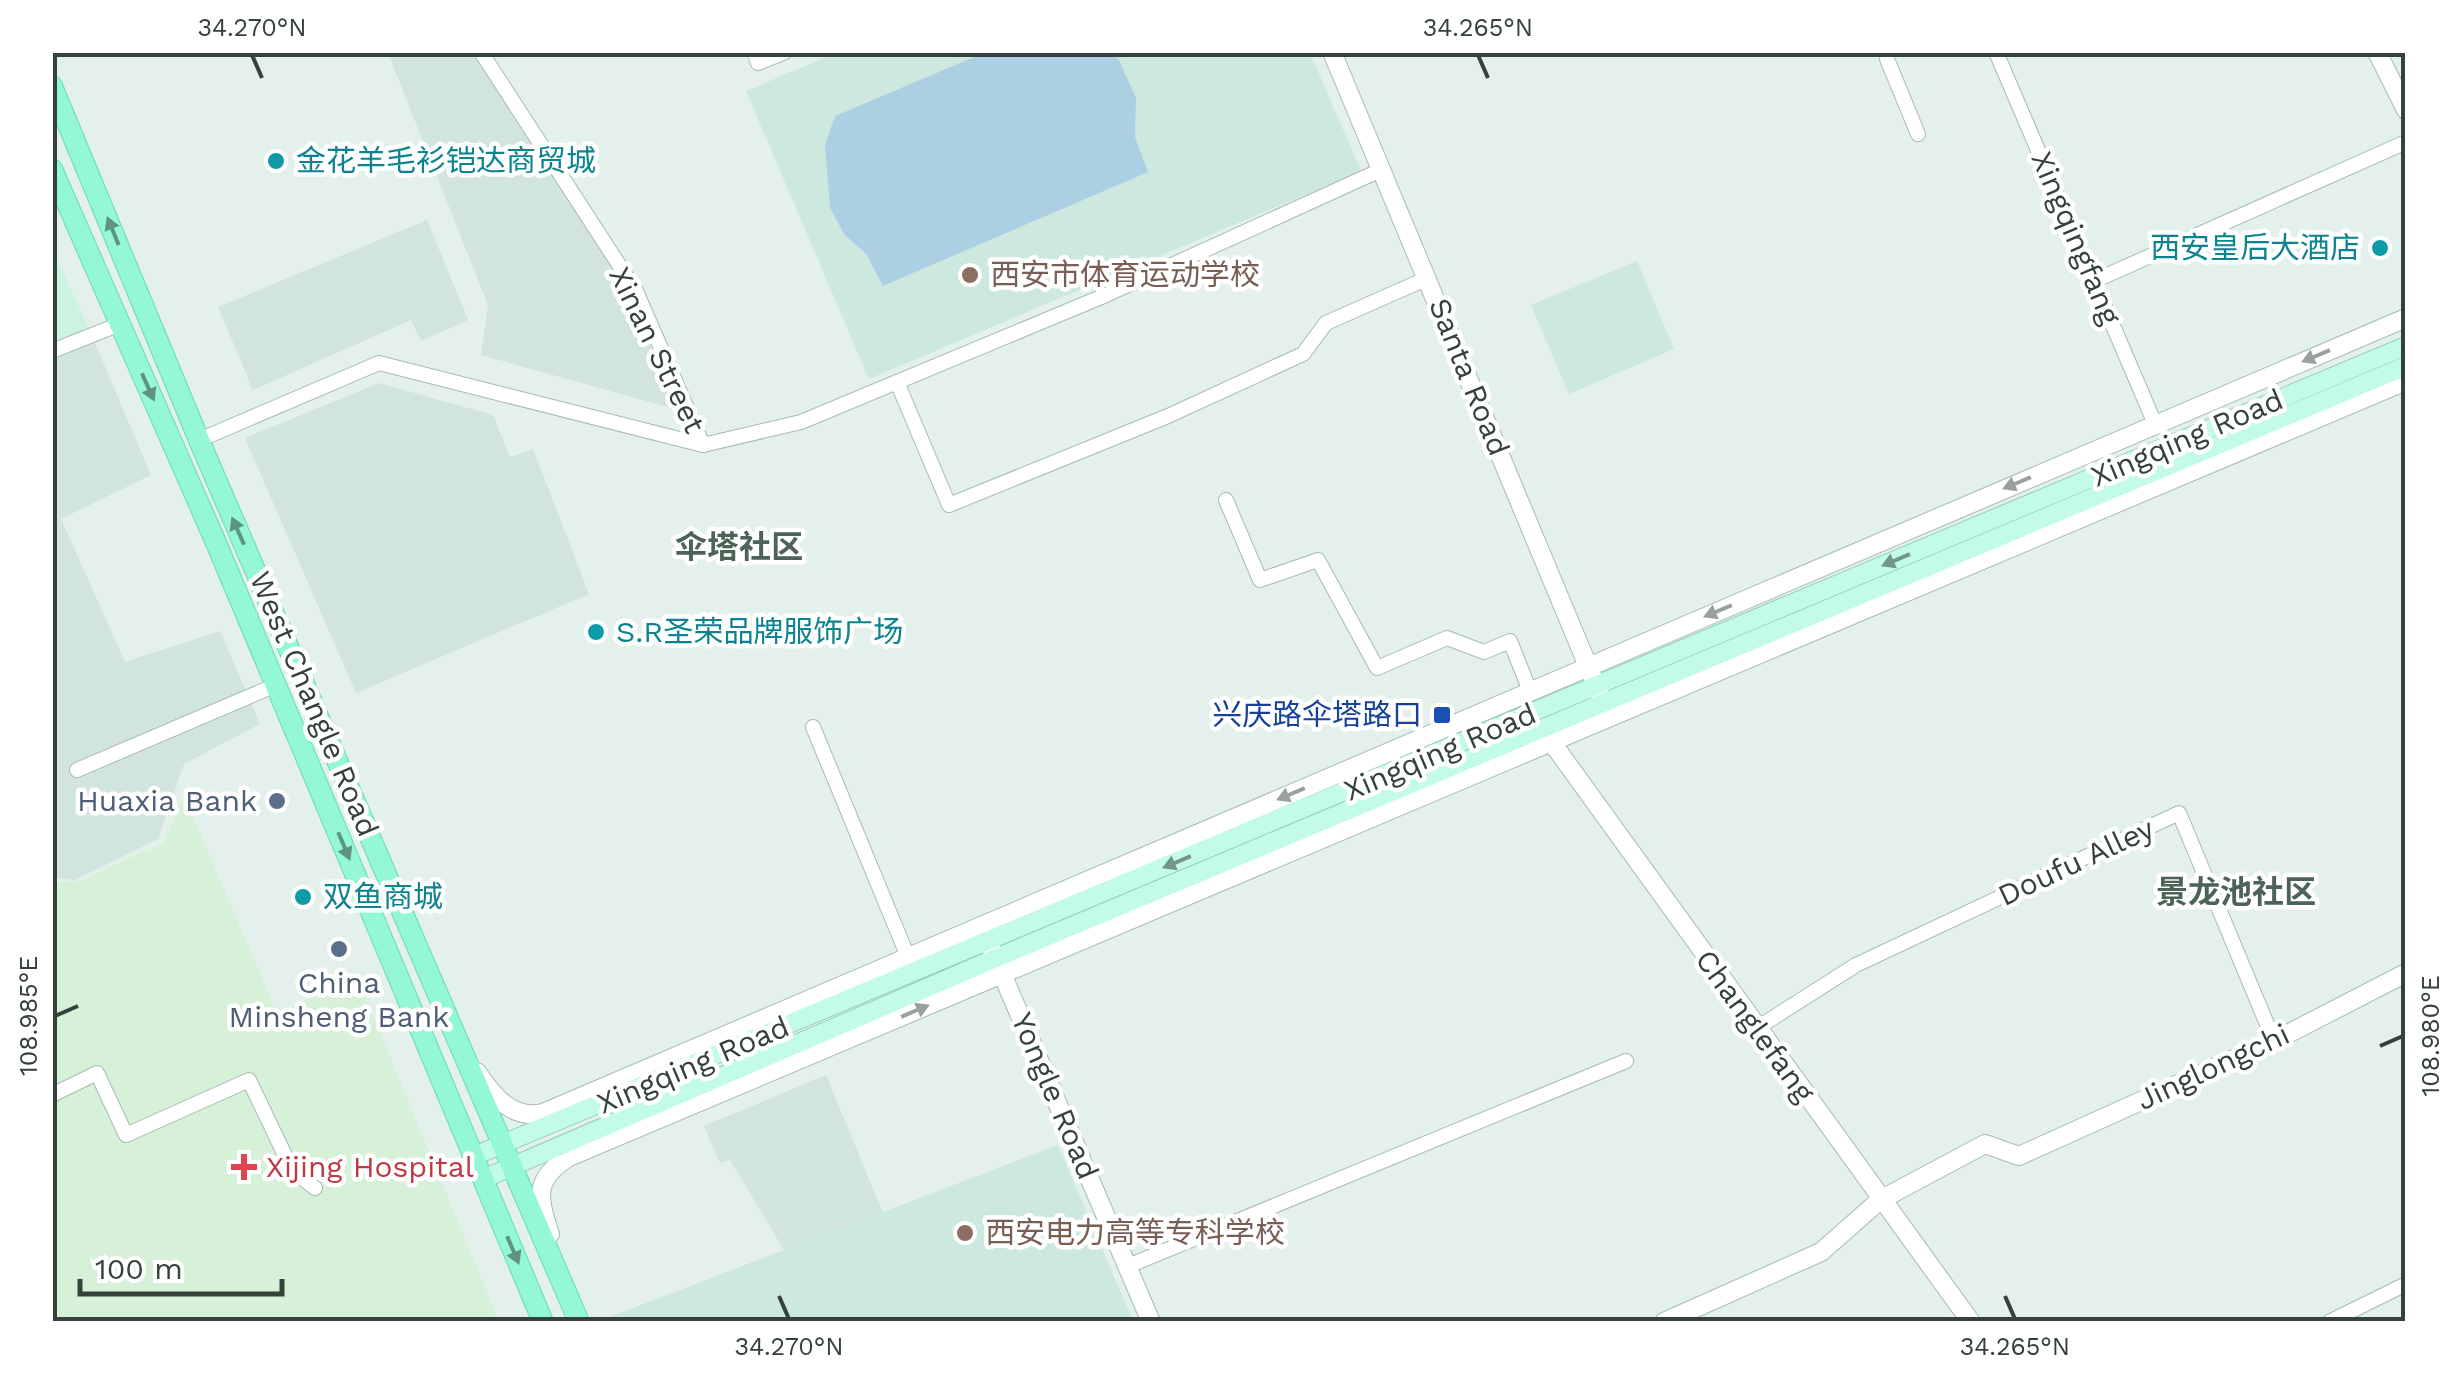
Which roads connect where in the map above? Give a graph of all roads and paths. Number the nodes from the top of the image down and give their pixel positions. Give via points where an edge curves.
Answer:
1 (481, 52) edge
2 (754, 52) edge
3 (785, 52) edge
4 (1332, 52) edge
5 (1996, 52) edge
6 (2377, 52) edge
7 (1891, 55) edge
8 (52, 86) edge
9 (2406, 110) edge
10 (1918, 134) dead end
11 (2406, 142) edge
12 (1382, 168) junction
13 (52, 169) edge
14 (1428, 278) junction
15 (2094, 281) junction
16 (2406, 318) edge
17 (120, 324) junction
18 (2406, 346) edge
19 (52, 351) edge
20 (2406, 366) edge
21 (2406, 380) edge
22 (897, 382) junction
23 (2156, 424) junction
24 (199, 440) junction
25 (703, 445) junction
26 (1226, 500) dead end
27 (1588, 667) junction
28 (276, 685) junction
29 (1530, 692) junction
30 (1600, 694) junction
31 (813, 727) dead end
32 (1547, 735) junction
33 (77, 770) dead end
34 (993, 950) junction
35 (908, 957) junction
36 (2406, 973) edge
37 (1756, 1028) junction
38 (2274, 1041) junction
39 (465, 1053) junction
40 (1626, 1062) dead end
41 (52, 1094) edge
42 (621, 1135) junction
43 (584, 1136) junction
44 (504, 1144) junction
45 (474, 1156) junction
46 (513, 1166) junction
47 (483, 1179) junction
48 (316, 1188) dead end
49 (1880, 1200) junction
50 (1128, 1266) junction
51 (563, 1283) junction
52 (2406, 1284) edge
53 (543, 1322) edge
54 (579, 1322) edge
55 (1151, 1322) edge
56 (1664, 1322) edge
57 (1971, 1322) edge
58 (2329, 1322) edge

1 - 25 street, Xinan Street via 636,291
2 - 3 street via 758,64
4 - 12 street, Santa Road
5 - 15 street, Xingqingfang
6 - 9 street
7 - 10 street
24 -> 8 main road, West Changle Road
11 - 15 street
12 - 14 street, Santa Road
12 - 22 street
13 - 17 main road, West Changle Road
14 - 22 street via 1326,323 1303,354 949,505
14 - 27 street, Santa Road
15 - 23 street, Xingqingfang
16 -> 23 street
17 - 19 street
17 -> 28 main road, West Changle Road
18 -> 30 main road, Xingqing Road
20 - 30 main road, Xingqing Road
21 - 32 street
22 - 25 street via 801,422
23 -> 27 street
24 - 25 street via 379,363
39 -> 24 main road, West Changle Road
26 - 29 street via 1260,580 1318,560 1377,668 1447,638 1484,652 1510,642
27 - 29 street
27 - 30 street, Santa Road
28 - 33 street
28 -> 45 main road, West Changle Road
29 -> 34 street
30 - 32 main road, Xingqing Road
30 -> 34 main road, Xingqing Road
31 - 35 street
32 - 34 main road, Xingqing Road
32 - 37 street, Changlefang
34 - 35 street
42 -> 34 street
34 - 43 main road, Xingqing Road
34 - 44 main road, Xingqing Road
34 - 50 street, Yongle Road
35 - 39 street via 542,1114 510,1109
36 - 38 street, Jinglongchi
37 - 38 street, Doufu Alley via 1856,964 2179,813
37 - 49 street, Changlefang
38 - 49 street, Jinglongchi via 2019,1156 1985,1144
39 - 44 main road, West Changle Road
40 - 50 street
41 - 48 street via 97,1073 126,1135 250,1080 292,1170
42 - 43 main road
42 - 51 street via 554,1166 544,1178 542,1208
43 - 46 main road, Xingqing Road
44 - 45 main road, Xingqing Road
44 - 46 main road, West Changle Road
45 - 47 main road, West Changle Road
46 - 47 main road, Xingqing Road
46 - 51 main road, West Changle Road
47 -> 53 main road, West Changle Road
49 - 56 street via 1821,1252
49 - 57 street, Changlefang
50 - 55 street, Yongle Road
51 - 54 main road, West Changle Road
52 - 58 street

